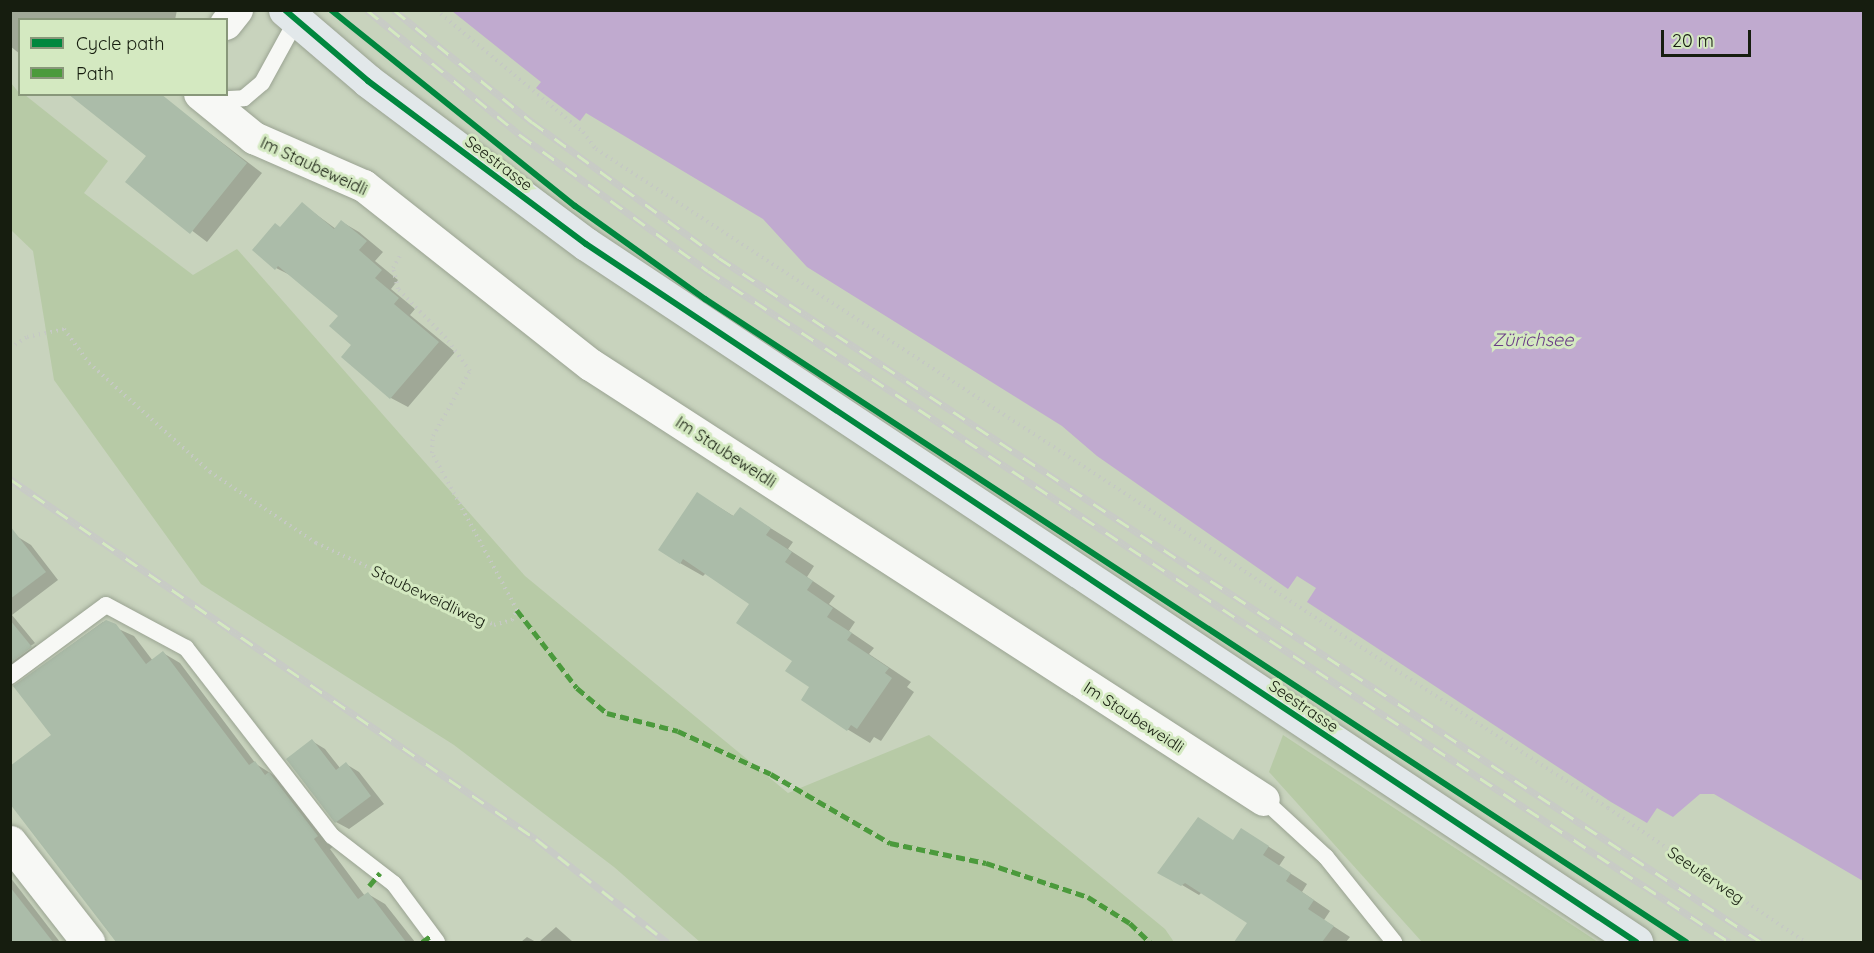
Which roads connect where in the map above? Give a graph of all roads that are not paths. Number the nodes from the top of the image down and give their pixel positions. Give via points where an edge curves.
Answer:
1 (290, 16) edge
2 (202, 97) edge
3 (10, 676) edge
4 (1264, 800) joint
5 (10, 842) edge
6 (88, 942) edge
7 (437, 942) edge
8 (1394, 942) edge
9 (1636, 942) edge

1 - 2 lane via 262,83 244,98
1 - 9 main road, Seestrasse via 368,81 586,244
2 - 4 street, Im Staubeweidli via 254,138 364,186 591,365
3 - 7 lane via 106,605 186,648 332,836 394,885
4 - 8 lane via 1326,857
5 - 6 main road

